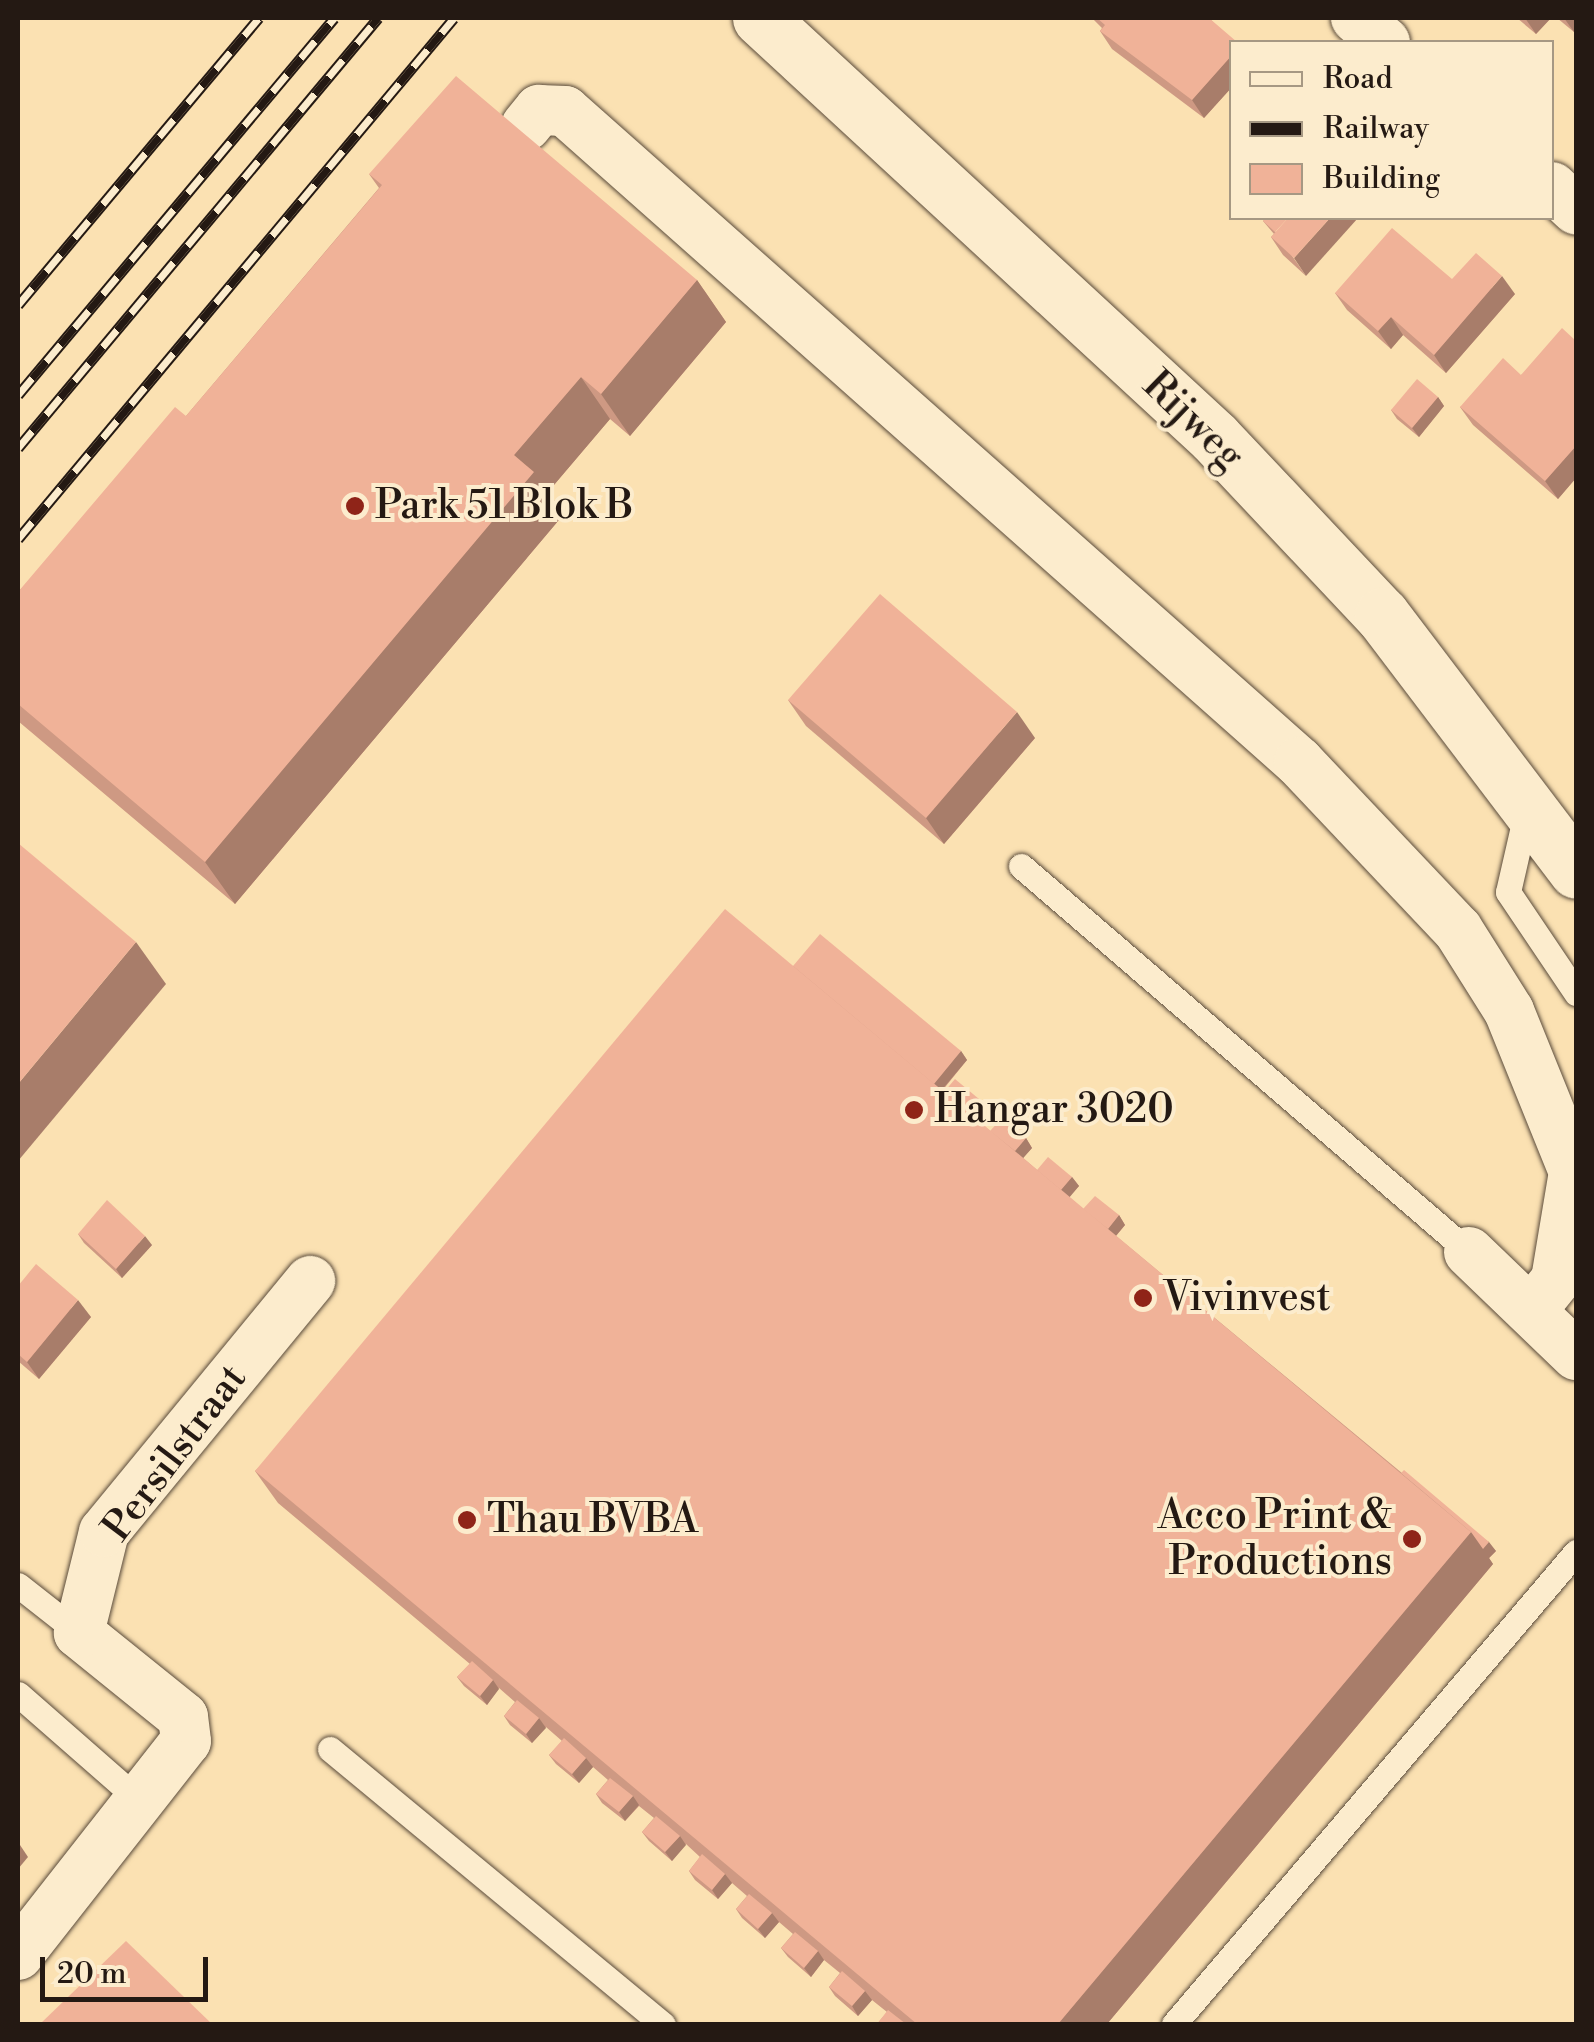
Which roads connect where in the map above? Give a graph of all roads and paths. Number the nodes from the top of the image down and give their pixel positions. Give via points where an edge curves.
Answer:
1 (760, 18) edge
2 (1356, 18) edge
3 (1383, 40) edge
4 (526, 126) dead end
5 (1554, 189) edge
6 (1576, 209) edge
7 (1528, 804) junction
8 (1021, 866) dead end
9 (1576, 870) edge
10 (1576, 993) edge
11 (1469, 1252) joint
12 (310, 1282) dead end
13 (1534, 1308) junction
14 (1576, 1354) edge
15 (1576, 1552) edge
16 (18, 1585) edge
17 (78, 1633) junction
18 (18, 1694) edge
19 (330, 1749) dead end
20 (139, 1800) junction
21 (18, 1955) edge
22 (663, 2024) edge
23 (1174, 2024) edge

1 - 7 street, Rijweg via 1214,438 1382,615
2 - 3 street
4 - 13 street via 540,110 565,111 1298,762 1458,930 1509,1011 1574,1172 1556,1280
5 - 6 street
7 - 9 street, Rijweg
7 - 10 lane via 1508,892
8 - 11 lane
11 - 13 street
12 - 17 street, Persilstraat via 104,1532
13 - 14 street
15 - 23 lane
16 - 17 lane
17 - 20 street via 183,1717 186,1741
18 - 20 lane
19 - 22 lane
20 - 21 street

